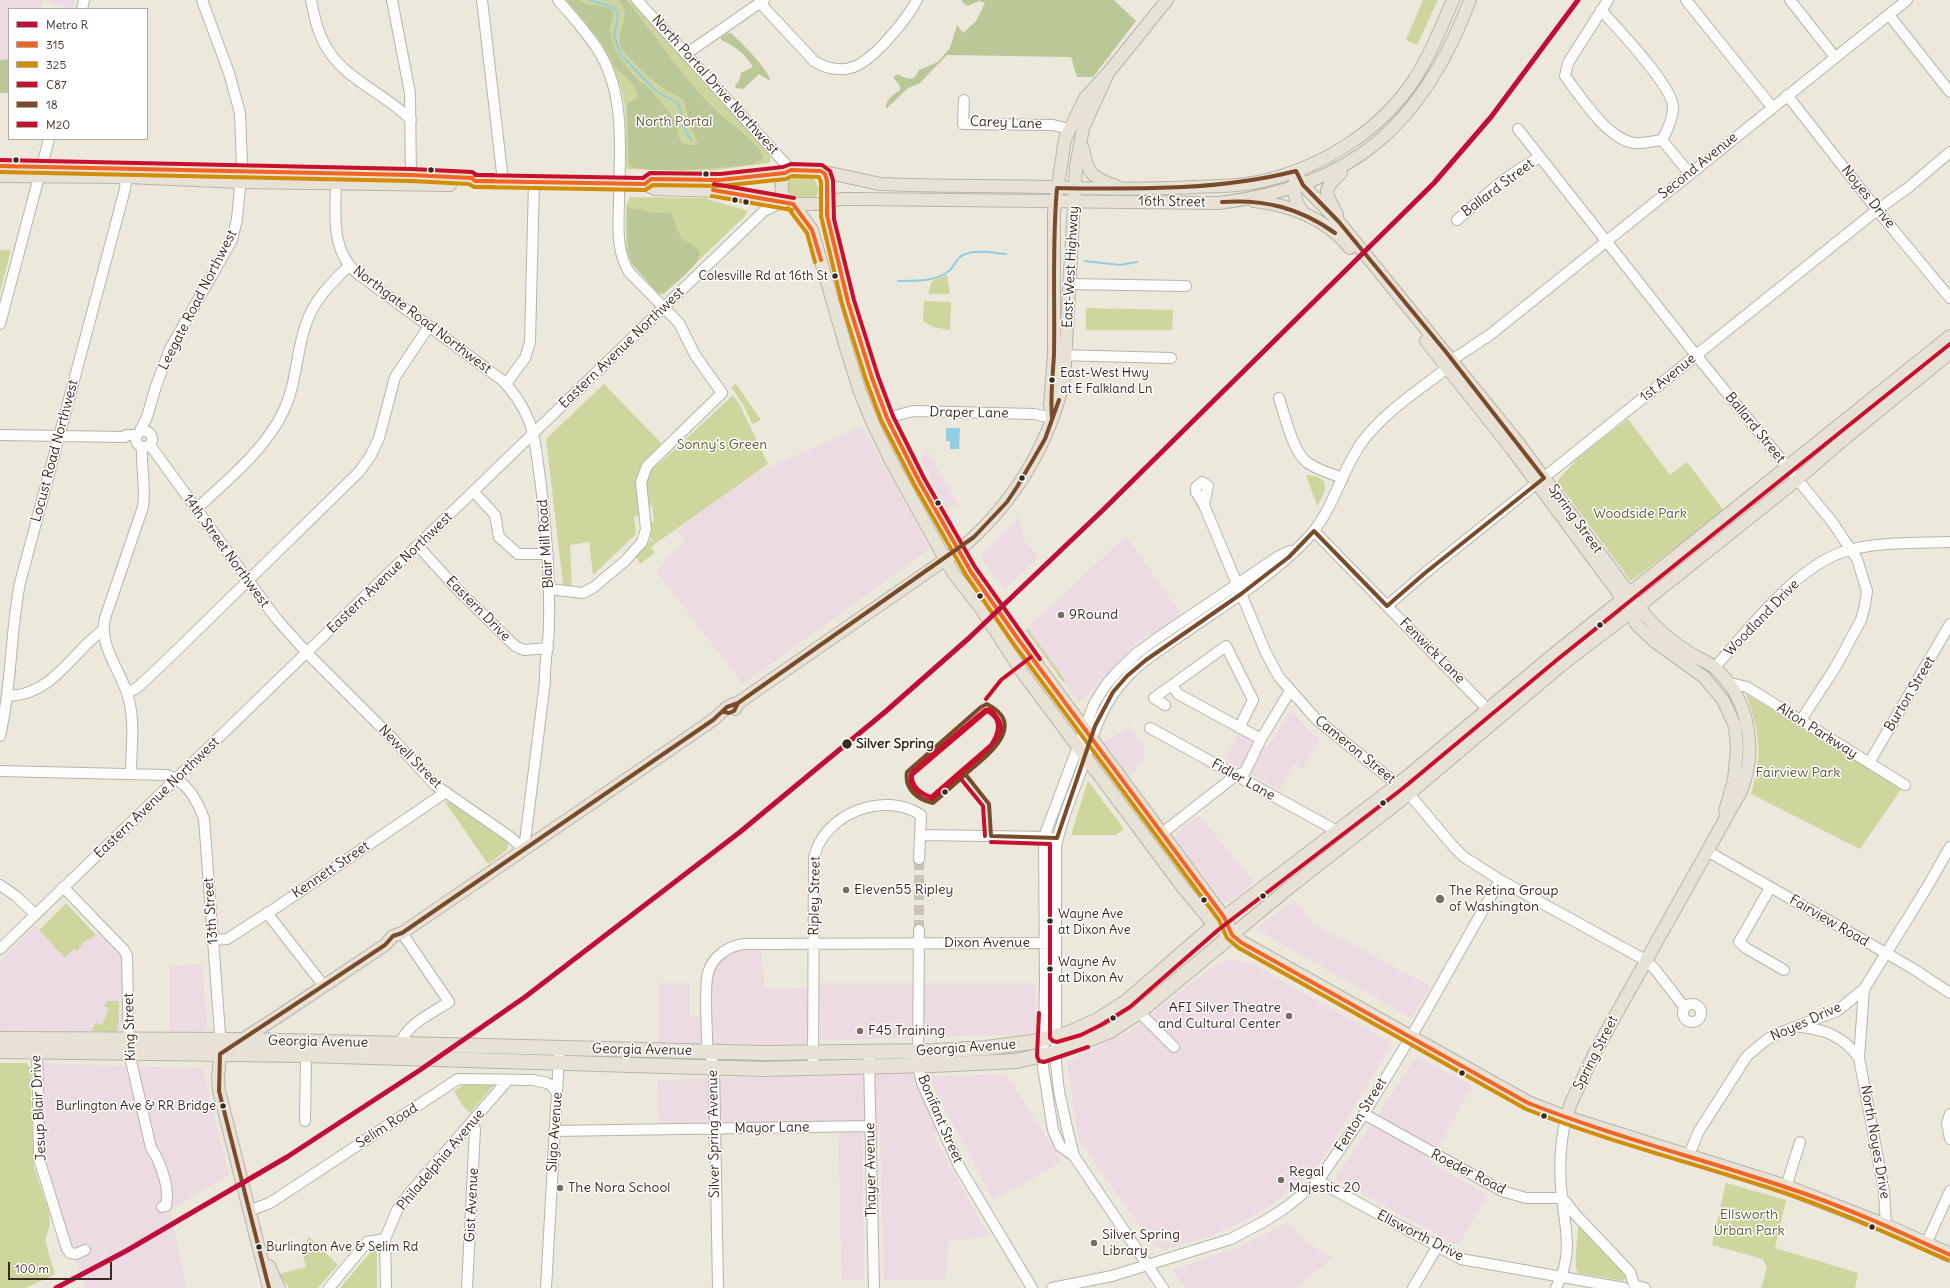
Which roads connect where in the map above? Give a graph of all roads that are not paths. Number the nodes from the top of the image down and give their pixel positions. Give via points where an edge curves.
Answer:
1 (202, 0) edge
2 (310, 0) edge
3 (392, 0) edge
4 (482, 0) edge
5 (558, 0) edge
6 (637, 0) edge
7 (917, 0) edge
8 (1167, 0) edge
9 (1453, 0) edge
10 (1470, 0) edge
11 (1608, 0) edge
12 (1686, 0) edge
13 (1790, 0) edge
14 (1907, 0) edge
15 (762, 1) edge
16 (1601, 10) junction
17 (1889, 15) junction
18 (686, 54) junction
19 (1428, 56) junction
20 (1835, 57) junction
21 (1108, 73) junction
22 (1950, 92) edge
23 (1787, 95) junction
24 (964, 100) dead end
25 (1772, 107) junction
26 (411, 120) junction
27 (1083, 128) junction
28 (1518, 128) dead end
29 (1069, 129) junction
30 (49, 140) edge
31 (1662, 140) junction
32 (1364, 152) junction
33 (1950, 152) edge
34 (1540, 156) junction
35 (0, 166) edge
36 (821, 171) junction
37 (1296, 171) junction
38 (40, 172) junction
39 (788, 172) junction
40 (127, 173) junction
41 (1689, 173) junction
42 (0, 176) edge
43 (241, 177) junction
44 (336, 178) junction
45 (411, 179) junction
46 (503, 181) junction
47 (534, 182) junction
48 (620, 183) junction
49 (645, 184) junction
50 (1298, 187) junction
51 (1057, 188) junction
52 (1074, 188) junction
53 (1125, 189) junction
54 (1243, 200) junction
55 (1056, 201) junction
56 (788, 202) junction
57 (828, 202) junction
58 (1074, 202) junction
59 (1877, 210) junction
60 (1304, 213) junction
61 (1457, 220) dead end
62 (1346, 237) junction
63 (1606, 241) junction
64 (349, 266) junction
65 (1068, 284) junction
66 (1186, 286) dead end
67 (1950, 298) edge
68 (664, 308) junction
69 (0, 324) edge
70 (429, 326) junction
71 (1950, 336) edge
72 (1950, 353) edge
73 (1054, 355) junction
74 (1696, 355) junction
75 (1066, 356) junction
76 (1171, 358) dead end
77 (1451, 364) junction
78 (506, 384) junction
79 (1279, 398) dead end
80 (888, 418) junction
81 (1052, 418) junction
82 (533, 434) junction
83 (0, 435) edge
84 (59, 436) junction
85 (142, 439) junction
86 (1788, 468) junction
87 (1343, 478) junction
88 (1798, 479) junction
89 (1541, 481) junction
90 (474, 492) junction
91 (1204, 505) dead end
92 (196, 509) junction
93 (1314, 531) junction
94 (1950, 542) edge
95 (418, 546) junction
96 (1852, 549) junction
97 (959, 550) junction
98 (548, 554) junction
99 (945, 559) junction
100 (248, 580) junction
101 (549, 589) junction
102 (1239, 589) junction
103 (1626, 597) junction
104 (1387, 606) junction
105 (1635, 609) junction
106 (1950, 624) edge
107 (1182, 629) junction
108 (103, 630) junction
109 (548, 651) junction
110 (307, 653) junction
111 (1714, 668) junction
112 (1726, 682) junction
113 (1172, 685) junction
114 (1290, 691) junction
115 (127, 693) junction
116 (8, 696) junction
117 (1165, 705) dead end
118 (1488, 709) junction
119 (1498, 720) junction
120 (1801, 720) junction
121 (1084, 728) junction
122 (1150, 728) dead end
123 (1238, 728) junction
124 (0, 736) edge
125 (1091, 738) junction
126 (1261, 739) junction
127 (1078, 746) junction
128 (1086, 756) junction
129 (1869, 763) junction
130 (0, 771) edge
131 (131, 774) junction
132 (1235, 776) junction
133 (177, 778) junction
134 (1398, 784) junction
135 (1906, 785) dead end
136 (446, 792) junction
137 (1409, 794) junction
138 (1360, 814) junction
139 (1337, 831) junction
140 (1161, 834) junction
141 (920, 835) junction
142 (1044, 837) junction
143 (1057, 838) junction
144 (1950, 846) edge
145 (524, 849) junction
146 (1707, 851) junction
147 (1326, 858) junction
148 (919, 860) tunnel mouth
149 (1500, 880) junction
150 (0, 885) edge
151 (63, 887) junction
152 (1770, 888) junction
153 (267, 913) junction
154 (35, 914) junction
155 (1219, 921) junction
156 (919, 930) tunnel mouth
157 (401, 933) junction
158 (1232, 935) junction
159 (213, 940) junction
160 (919, 943) junction
161 (1044, 943) junction
162 (814, 944) junction
163 (1056, 944) junction
164 (0, 949) edge
165 (1885, 954) junction
166 (1645, 960) junction
167 (1784, 970) dead end
168 (322, 984) junction
169 (1864, 989) junction
170 (1950, 993) edge
171 (1685, 1008) dead end
172 (1139, 1012) junction
173 (279, 1016) junction
174 (1798, 1026) junction
175 (1410, 1037) junction
176 (1050, 1038) junction
177 (0, 1039) edge
178 (243, 1040) junction
179 (281, 1041) junction
180 (400, 1044) junction
181 (37, 1045) junction
182 (128, 1046) junction
183 (221, 1047) junction
184 (1174, 1047) dead end
185 (560, 1049) junction
186 (624, 1050) junction
187 (0, 1051) edge
188 (919, 1051) junction
189 (708, 1052) junction
190 (869, 1052) junction
191 (813, 1053) junction
192 (1050, 1054) junction
193 (306, 1055) junction
194 (1860, 1058) junction
195 (623, 1064) junction
196 (714, 1066) junction
197 (869, 1066) junction
198 (918, 1066) junction
199 (813, 1068) junction
200 (558, 1070) junction
201 (508, 1080) junction
202 (533, 1080) junction
203 (557, 1093) junction
204 (1364, 1114) junction
205 (1950, 1114) edge
206 (1566, 1118) junction
207 (305, 1121) dead end
208 (472, 1123) junction
209 (870, 1126) junction
210 (714, 1129) junction
211 (554, 1131) junction
212 (1950, 1139) edge
213 (1800, 1142) dead end
214 (1074, 1156) junction
215 (1688, 1157) junction
216 (1318, 1181) junction
217 (1786, 1186) junction
218 (1950, 1192) edge
219 (1562, 1198) junction
220 (162, 1207) dead end
221 (250, 1207) junction
222 (1886, 1226) junction
223 (258, 1239) junction
224 (384, 1239) junction
225 (1926, 1244) junction
226 (1437, 1247) junction
227 (84, 1250) dead end
228 (1950, 1255) edge
229 (1148, 1266) junction
230 (272, 1271) junction
231 (1561, 1276) junction
232 (1622, 1287) edge
233 (269, 1288) edge
234 (279, 1288) edge
235 (283, 1288) edge
236 (329, 1288) edge
237 (386, 1288) edge
238 (467, 1288) edge
239 (546, 1288) edge
240 (718, 1288) edge
241 (874, 1288) edge
242 (1032, 1288) edge
243 (1052, 1288) edge
244 (1163, 1288) edge
245 (1413, 1288) edge
246 (1556, 1288) edge
247 (1645, 1288) edge

1 - 43 street, Leegate Road Northwest via 237,101 242,137
2 - 26 street via 319,33 336,62 352,76 399,107
3 - 26 street via 409,83
4 - 46 street
5 - 48 street via 591,39 610,74 619,117
6 - 18 street, North Portal Drive Northwest
7 - 15 street via 900,26 871,55 856,66 838,69 825,67 814,61
8 - 21 main road, East-West Highway
9 - 19 main road, 16th Street
10 - 19 main road via 1454,15 1441,46
10 - 32 main road, 16th Street via 1441,66 1429,86 1401,121
11 - 16 street
12 - 25 street
13 - 20 street
14 - 17 street, Second Avenue
15 - 18 street
16 - 31 street via 1656,74 1668,92 1674,107
16 - 31 street via 1568,63 1566,76 1617,136 1635,143
17 - 20 street, Second Avenue
17 - 22 street
18 - 39 street, North Portal Drive Northwest
19 - 37 main road, 16th Street via 1413,81 1389,110 1364,133 1335,153
20 - 23 street, Second Avenue
21 - 27 main road, East-West Highway
21 - 29 main road, East-West Highway via 1085,98
23 - 25 street, Second Avenue
23 - 59 street, Noyes Drive
24 - 29 street, Carey Lane via 963,124 1053,125
25 - 41 street, Second Avenue
26 - 45 street
27 - 52 main road, East-West Highway
27 - 53 main road via 1082,146 1089,170 1100,180
28 - 34 street, Ballard Street
29 - 51 main road, East-West Highway via 1062,152
30 - 38 street
31 - 41 street
32 - 50 main road, 16th Street via 1323,177
32 - 62 main road via 1327,186 1327,195
33 - 59 street, 1st Avenue
34 - 61 street, Ballard Street via 1525,164
34 - 63 street, Ballard Street
35 - 38 main road
36 - 39 main road, 16th Street
36 - 51 main road, 16th Street via 881,184
36 - 57 main road via 827,181
37 - 50 main road
37 - 53 main road, 16th Street via 1266,180 1239,184
38 - 40 main road
38 - 42 main road
38 - 69 street
39 - 49 main road, 16th Street via 720,180 651,179
39 - 56 main road via 782,184
40 - 43 main road
40 - 84 street, Locust Road Northwest
41 - 63 street, Second Avenue
43 - 44 main road
43 - 85 street, Leegate Road Northwest via 238,219 233,237 176,337 156,386
44 - 45 main road
44 - 64 street, Northgate Road Northwest via 336,236 341,254
45 - 46 main road via 472,178 476,181
46 - 47 main road
47 - 48 main road
47 - 78 street via 530,342 525,358
48 - 49 main road
48 - 68 street via 618,238 624,263 629,272
49 - 56 main road, 16th Street via 655,189 721,191
50 - 54 main road, 16th Street
50 - 60 main road via 1299,208
50 - 62 main road, Spring Street
51 - 52 main road, 16th Street
51 - 55 main road, East-West Highway
52 - 53 main road, 16th Street
52 - 58 main road, East-West Highway
54 - 58 main road, 16th Street via 1219,203
54 - 60 main road, Spring Street via 1283,206
55 - 57 main road, 16th Street via 861,199
55 - 58 main road, 16th Street
55 - 73 main road, East-West Highway
56 - 57 main road, 16th Street
56 - 68 street, Eastern Avenue Northwest via 764,212
56 - 99 main road via 812,230 847,351 873,424
57 - 80 main road via 828,220 848,302 872,378
58 - 65 main road, East-West Highway
59 - 67 street, Noyes Drive
59 - 74 street, 1st Avenue
60 - 62 main road, Spring Street
62 - 77 main road, Spring Street
63 - 74 street, Ballard Street
63 - 77 street, Second Avenue
64 - 70 street, Northgate Road Northwest
64 - 92 street via 327,288 311,312 302,337 289,397 276,426 258,449
65 - 66 street
65 - 75 main road, East-West Highway
68 - 82 street, Eastern Avenue Northwest
68 - 101 street via 679,323 695,356 722,392 645,470 641,482 646,529 642,542 625,561 583,593
70 - 78 street, Northgate Road Northwest
70 - 100 street via 395,377 379,438 362,468
71 - 86 main road, Georgia Avenue
72 - 88 main road, Georgia Avenue
73 - 75 street
73 - 81 main road, East-West Highway via 1050,398
74 - 86 street, Ballard Street
74 - 89 street, 1st Avenue
75 - 76 street
75 - 81 main road, East-West Highway via 1064,379
77 - 87 street, Second Avenue via 1377,426 1363,441
77 - 89 main road, Spring Street
78 - 82 street, Northgate Road Northwest via 526,415
79 - 87 street via 1303,459 1318,469
80 - 81 street, Draper Lane via 914,412 1034,414
80 - 97 main road via 919,480
81 - 97 main road, East-West Highway via 1044,438 1007,502
82 - 90 street, Eastern Avenue Northwest
82 - 98 street, Blair Mill Road
83 - 84 street, 14th Street Northwest
84 - 85 street, 14th Street Northwest
84 - 116 street, Locust Road Northwest via 20,583 14,618
85 - 92 street, 14th Street Northwest
85 - 108 street, Leegate Road Northwest via 143,508
86 - 88 street, Ballard Street
86 - 103 main road, Georgia Avenue
87 - 93 street, Second Avenue via 1327,513
88 - 96 street, Ballard Street
88 - 105 main road, Georgia Avenue
89 - 103 main road, Spring Street
89 - 104 street, 1st Avenue
90 - 95 street, Eastern Avenue Northwest
90 - 98 street via 495,515 499,537 518,554
91 - 102 street, Cameron Street
92 - 100 street, 14th Street Northwest
93 - 102 street, Second Avenue via 1289,557
93 - 104 street, Fenwick Lane
94 - 96 street, Woodland Drive
95 - 109 street, Eastern Drive via 515,646 524,650
95 - 110 street, Eastern Avenue Northwest
96 - 111 street, Woodland Drive via 1819,563 1792,583
96 - 120 street, Ballard Street via 1867,591 1865,605 1835,668
97 - 99 main road, East-West Highway
97 - 121 main road via 971,572 1018,639
98 - 101 street, Blair Mill Road
99 - 127 main road via 1022,672
99 - 145 main road, East-West Highway via 738,703 734,711 729,714 724,712
100 - 110 street, 14th Street Northwest via 275,617
100 - 115 street via 137,688
101 - 109 street, Blair Mill Road
102 - 107 street, Second Avenue
102 - 114 street, Cameron Street via 1266,653
103 - 105 main road, Spring Street
103 - 118 main road, Georgia Avenue
104 - 118 street, Fenwick Lane
105 - 111 main road, Spring Street via 1674,643
105 - 119 main road, Georgia Avenue via 1558,668
105 - 146 main road, Spring Street via 1637,625 1714,687 1726,705 1735,726 1737,748 1734,780 1727,805
106 - 129 street, Burton Street
107 - 121 street, Second Avenue via 1137,653 1118,671 1094,704
107 - 125 street, Second Avenue via 1127,676 1113,692
108 - 115 street, Leegate Road Northwest via 105,643
108 - 116 street via 45,685 27,693
109 - 145 street, Blair Mill Road via 551,667 545,676
110 - 133 street, Eastern Avenue Northwest
110 - 136 street, Newell Street via 435,785
111 - 112 main road, Spring Street
112 - 120 street, Alton Parkway via 1747,687
112 - 146 main road, Spring Street via 1747,722 1750,760 1741,791
113 - 117 street via 1154,698
113 - 123 street via 1178,694
113 - 123 street via 1226,646 1253,700
114 - 126 street
114 - 134 street, Cameron Street via 1316,719
115 - 131 street, Leegate Road Northwest via 132,721
116 - 124 street, Locust Road Northwest
118 - 119 street, Fenwick Lane
118 - 134 main road, Georgia Avenue
119 - 137 main road, Georgia Avenue
120 - 129 street, Alton Parkway
121 - 125 main road
121 - 127 street, Second Avenue
122 - 132 street, Fidler Lane
123 - 126 street
125 - 128 street, Second Avenue
125 - 140 main road
126 - 132 street via 1245,772
127 - 128 main road
127 - 142 street, Second Avenue
128 - 143 street, Second Avenue
128 - 155 main road via 1184,889
129 - 135 street, Alton Parkway
130 - 131 street
131 - 133 street via 167,774
132 - 139 street, Fidler Lane
132 - 140 street
133 - 151 street, Eastern Avenue Northwest
133 - 159 street, 13th Street via 194,797 204,819
134 - 137 street, Cameron Street
134 - 138 main road, Georgia Avenue
136 - 145 street, Newell Street
136 - 153 street, Kennett Street
137 - 147 main road, Georgia Avenue
137 - 149 street, Cameron Street via 1459,852
138 - 139 main road, Georgia Avenue
138 - 147 main road via 1354,824 1324,850
139 - 155 main road, Georgia Avenue
140 - 155 main road
141 - 142 street
141 - 148 street
141 - 162 street, Ripley Street via 921,814 902,806 888,805 861,809 843,818 822,837 814,858
142 - 143 street
142 - 161 street
143 - 163 street, Second Avenue
144 - 165 street, Noyes Drive
145 - 157 main road, East-West Highway
146 - 152 street, Fairview Road
146 - 166 main road, Spring Street
147 - 158 main road, Georgia Avenue
149 - 166 street, Cameron Street
149 - 175 street, Fenton Street
150 - 154 street
151 - 154 street, Eastern Avenue Northwest
151 - 182 street, King Street via 127,956
152 - 165 street, Fairview Road
152 - 167 street via 1739,942
153 - 159 street, Kennett Street via 227,939
153 - 168 street
154 - 164 street, Eastern Avenue Northwest
155 - 158 highway
155 - 176 highway, Georgia Avenue via 1126,1002 1098,1020
156 - 160 street, Bonifant Street
157 - 168 main road, East-West Highway
157 - 180 street via 449,1002 410,1028 403,1035
158 - 172 highway, Georgia Avenue
158 - 175 highway
159 - 183 street, 13th Street
160 - 161 street, Dixon Avenue
160 - 162 street, Dixon Avenue
160 - 188 street, Bonifant Street
161 - 163 street, Dixon Avenue
161 - 176 street
162 - 189 street, Silver Spring Avenue via 736,945 715,960 708,972 707,982
162 - 191 street, Ripley Street
163 - 176 street, Second Avenue
165 - 169 street, Noyes Drive
165 - 170 street, Fairview Road
166 - 171 street, Cameron Street
166 - 206 main road, Spring Street via 1595,1052
168 - 173 main road, East-West Highway
169 - 174 street, Noyes Drive via 1837,1011
169 - 194 street, North Noyes Drive
172 - 184 street
172 - 192 highway, Georgia Avenue via 1110,1031
173 - 178 main road, East-West Highway
173 - 179 main road via 273,1031 275,1038
174 - 194 street via 1818,1028 1835,1035
174 - 215 street, Noyes Drive via 1766,1040 1747,1056 1699,1131
175 - 204 street, Fenton Street
175 - 206 highway via 1528,1103
176 - 188 highway, Georgia Avenue via 986,1048
176 - 192 street
177 - 181 highway, Georgia Avenue
178 - 179 highway, Georgia Avenue
178 - 183 highway, Georgia Avenue
179 - 180 highway, Georgia Avenue
180 - 185 highway, Georgia Avenue
181 - 182 highway, Georgia Avenue
181 - 187 highway, Georgia Avenue
181 - 227 street, Jesup Blair Drive via 39,1159 67,1249 70,1254
182 - 183 highway, Georgia Avenue
182 - 220 street, King Street via 151,1148 158,1157 167,1191 166,1206
183 - 193 highway, Georgia Avenue
183 - 221 main road via 219,1091
185 - 186 highway, Georgia Avenue
185 - 200 street, Sligo Avenue
186 - 189 highway, Georgia Avenue
186 - 195 highway
188 - 190 highway, Georgia Avenue
188 - 198 street, Bonifant Street
189 - 191 highway, Georgia Avenue
189 - 196 street, Silver Spring Avenue
190 - 191 highway, Georgia Avenue
190 - 197 street, Thayer Avenue
191 - 199 street, Ripley Street
192 - 198 highway, Georgia Avenue via 1016,1061
192 - 214 street
192 - 214 street via 1051,1124 1060,1146
193 - 200 highway, Georgia Avenue
193 - 207 street
194 - 222 street, North Noyes Drive via 1884,1192
195 - 196 highway, Georgia Avenue
195 - 200 highway, Georgia Avenue
196 - 199 highway, Georgia Avenue via 763,1069
196 - 210 street, Silver Spring Avenue
197 - 198 highway, Georgia Avenue
197 - 199 highway, Georgia Avenue
197 - 209 street, Thayer Avenue
198 - 242 street, Bonifant Street via 922,1083 959,1166
200 - 202 street, Selim Road
200 - 203 street, Sligo Avenue
201 - 202 street, Selim Road
201 - 208 street, Philadelphia Avenue
201 - 221 street, Selim Road via 458,1079 270,1203
202 - 203 street, Selim Road via 547,1083
203 - 211 street, Sligo Avenue
204 - 216 street, Fenton Street
204 - 219 street, Roeder Road via 1502,1191 1526,1198
205 - 212 street via 1947,1123
206 - 215 highway
206 - 219 street, Spring Street via 1561,1153
208 - 224 street, Philadelphia Avenue via 408,1195 397,1210
208 - 238 street, Gist Avenue via 475,1130
209 - 210 street, Mayor Lane
209 - 241 street, Thayer Avenue
210 - 211 street, Mayor Lane
210 - 240 street, Silver Spring Avenue
211 - 239 street, Sligo Avenue
213 - 217 street
214 - 229 street
215 - 217 highway
216 - 226 street, Ellsworth Drive
216 - 229 street, Fenton Street via 1288,1206 1231,1239
217 - 222 highway
218 - 225 street
219 - 231 street, Spring Street via 1568,1232
219 - 247 street via 1630,1272 1634,1285
221 - 223 main road
222 - 225 highway
223 - 230 main road
223 - 233 main road
224 - 236 street via 367,1242
224 - 237 street
225 - 228 highway
226 - 231 street, Ellsworth Drive via 1461,1259
226 - 245 street
229 - 243 street, Fenton Street
229 - 244 street
230 - 234 main road
230 - 235 main road
231 - 232 street, Ellsworth Drive
231 - 246 street, Spring Street

